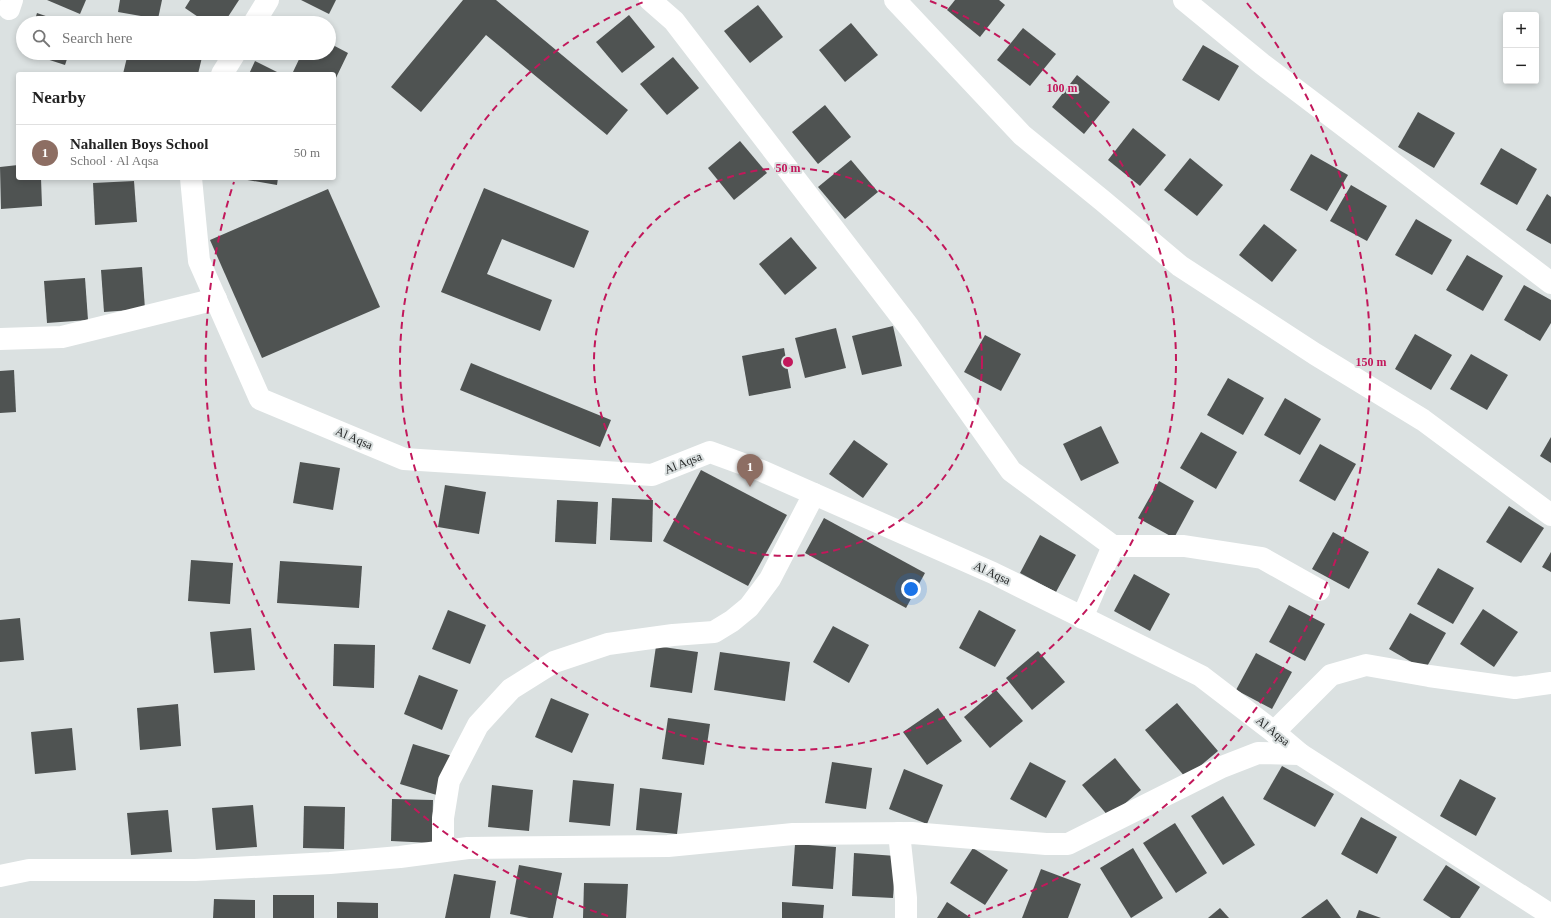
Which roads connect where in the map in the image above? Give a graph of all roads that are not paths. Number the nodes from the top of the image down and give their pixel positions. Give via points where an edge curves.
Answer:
1 (268, 0) edge
2 (650, 0) edge
3 (895, 0) edge
4 (1184, 0) edge
5 (258, 16) edge
6 (231, 60) edge
7 (223, 72) edge
8 (191, 180) edge
9 (1551, 283) edge
10 (216, 299) junction
11 (0, 339) edge
12 (814, 494) junction
13 (1551, 515) edge
14 (1113, 546) junction
15 (1319, 590) dead end
16 (1082, 618) junction
17 (1551, 683) edge
18 (1274, 732) junction
19 (1300, 754) junction
20 (899, 834) junction
21 (443, 851) junction
22 (0, 876) edge
23 (1551, 914) edge
24 (906, 918) edge

1 - 5 street
2 - 14 street via 674,21 909,327 1011,471
3 - 13 street via 1022,135 1180,266 1315,354 1423,420
4 - 9 street via 1262,64
6 - 7 street
8 - 10 street, Al Aqsa via 199,261
10 - 11 street via 62,337
10 - 12 street, Al Aqsa via 260,399 404,458 652,475 710,452
12 - 16 street, Al Aqsa via 993,573
12 - 21 street via 770,579 749,607 732,621 714,632 608,644 554,662 510,689 478,725 450,781 443,818
14 - 15 street via 1184,546 1262,558
14 - 16 street
16 - 18 street, Al Aqsa via 1201,676
17 - 18 street via 1515,688 1366,665 1331,675
18 - 19 street, Al Aqsa
19 - 20 street via 1258,753 1222,767 1068,844
19 - 23 street, Al Aqsa
20 - 21 street via 792,834 668,846 468,848
20 - 24 street
21 - 22 street via 316,864 195,870 29,870

